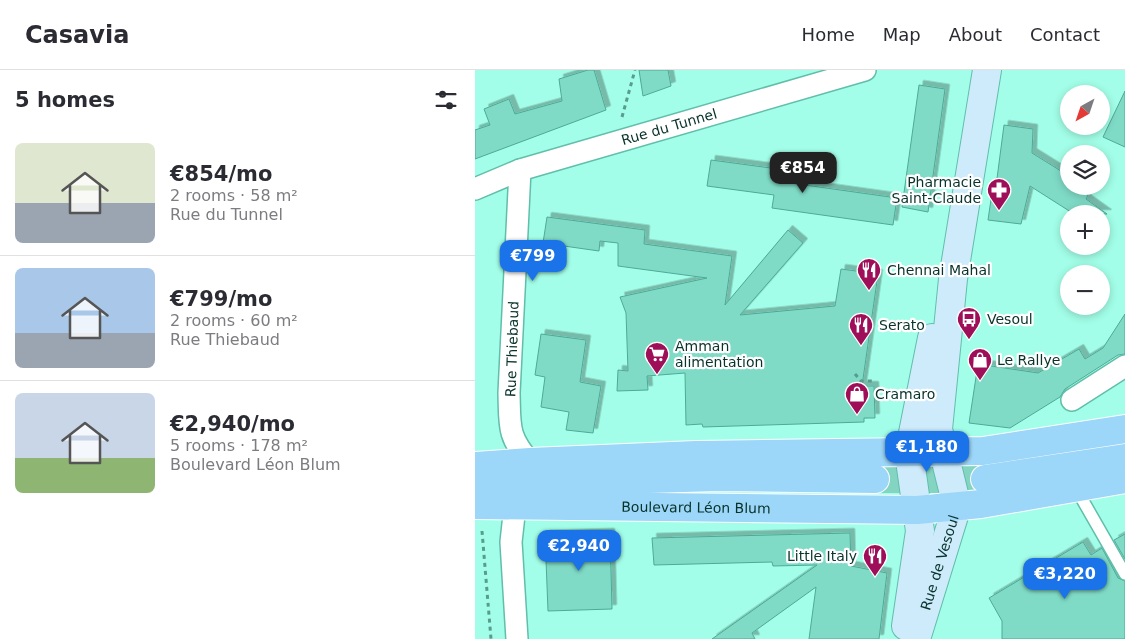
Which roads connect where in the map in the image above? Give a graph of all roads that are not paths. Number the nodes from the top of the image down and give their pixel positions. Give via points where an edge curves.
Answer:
1 (865, 70) edge
2 (987, 70) edge
3 (520, 170) junction
4 (475, 189) edge
5 (953, 279) junction
6 (1125, 366) edge
7 (1072, 400) dead end
8 (1125, 429) edge
9 (941, 441) junction
10 (909, 453) junction
11 (1125, 458) edge
12 (530, 462) junction
13 (475, 466) edge
14 (875, 479) tunnel mouth
15 (985, 479) tunnel mouth
16 (1125, 479) edge
17 (475, 484) edge
18 (1078, 487) junction
19 (515, 506) junction
20 (957, 506) junction
21 (917, 510) junction
22 (478, 518) edge
23 (1125, 574) edge
24 (517, 639) edge
25 (904, 639) edge
26 (916, 639) edge

1 - 3 street, Rue du Tunnel
2 - 5 main road, Rue de Vesoul
3 - 4 street, Rue du Tunnel
3 - 12 street, Rue Thiebaud via 510,428 517,446
5 - 9 main road, Rue de Vesoul
5 - 10 main road, Rue de Vesoul via 941,298
6 - 7 street
8 - 9 main road via 983,451
9 - 10 main road
9 - 20 main road, Rue de Vesoul
10 - 12 main road via 696,455
10 - 21 main road, Rue de Vesoul
11 - 15 main road
12 - 13 main road
14 - 17 main road, Boulevard Léon Blum via 718,477
16 - 18 main road, Boulevard Léon Blum
18 - 20 main road, Boulevard Léon Blum
18 - 23 lane
19 - 21 main road, Boulevard Léon Blum
19 - 22 main road, Boulevard Léon Blum
19 - 24 street via 511,542
20 - 21 main road, Boulevard Léon Blum
20 - 26 main road, Rue de Vesoul
21 - 25 main road, Rue de Vesoul via 920,531

